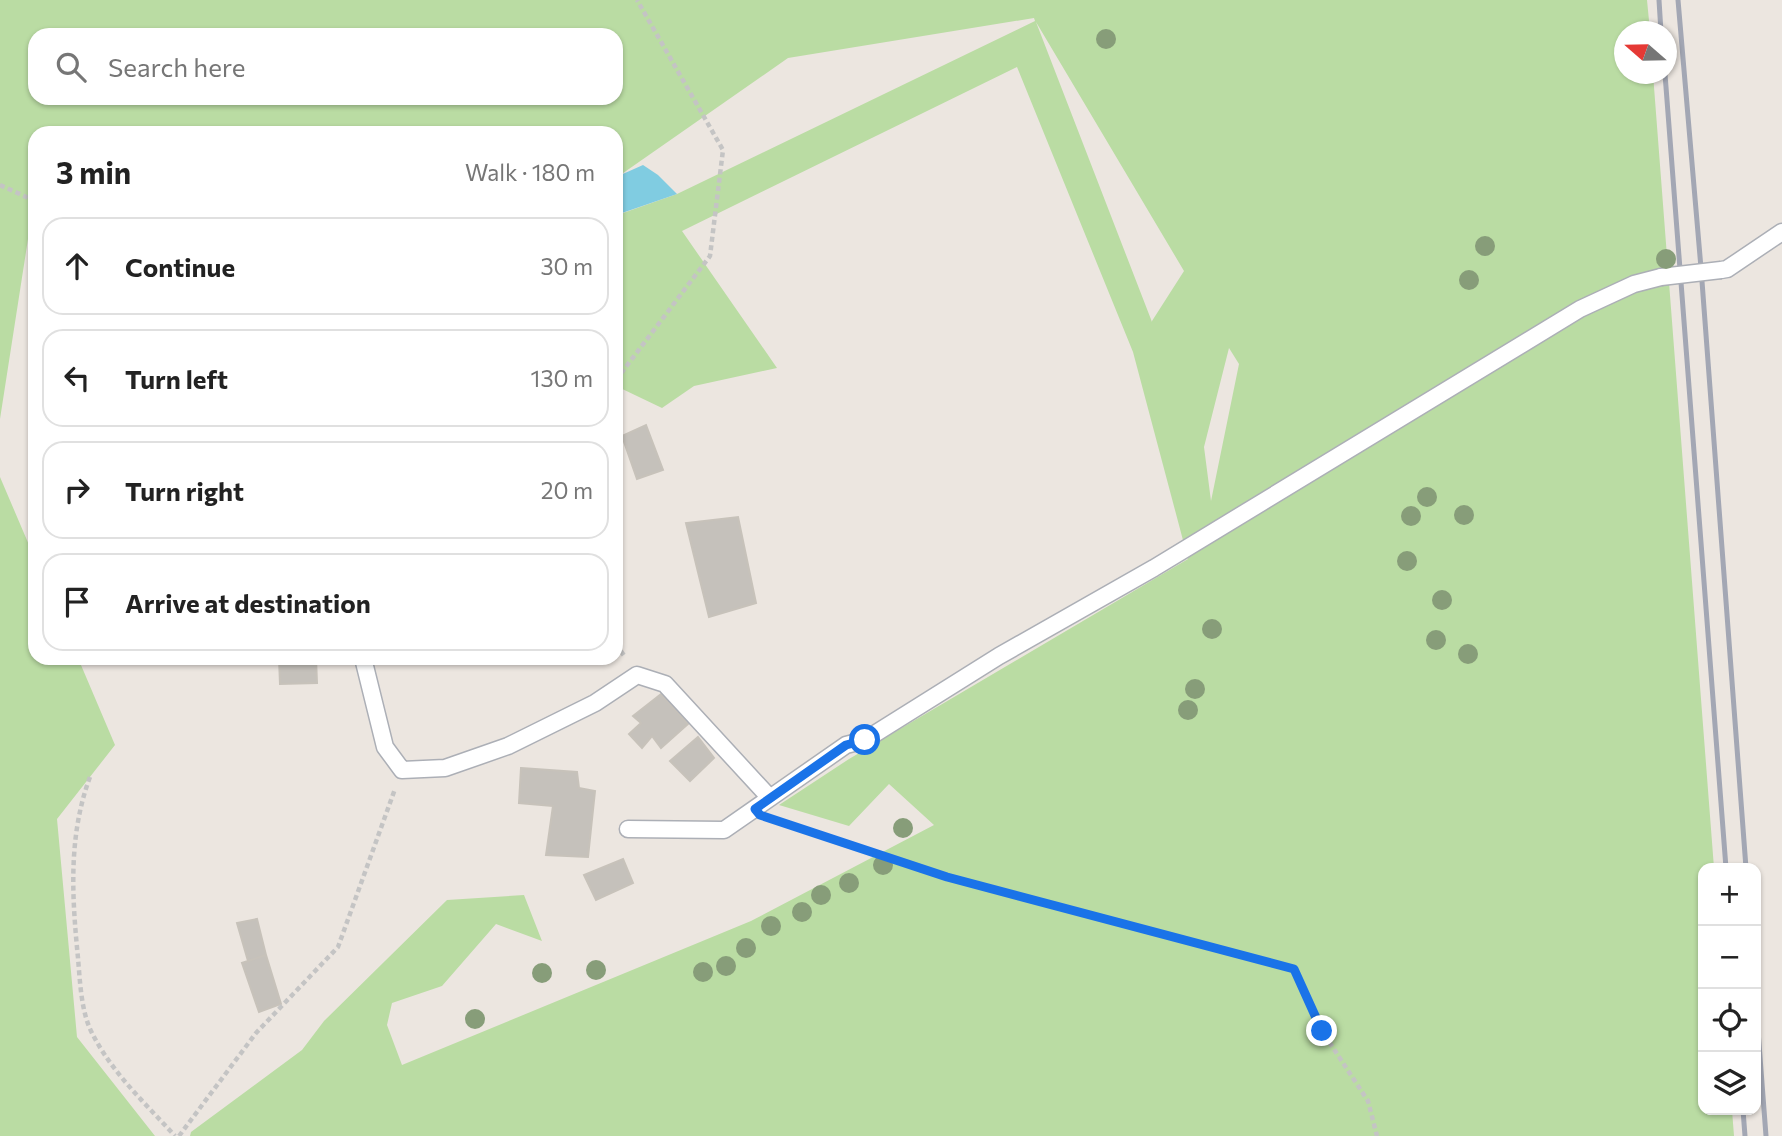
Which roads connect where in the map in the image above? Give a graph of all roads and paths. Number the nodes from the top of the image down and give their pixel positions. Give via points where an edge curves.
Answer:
1 (638, 0) edge
2 (0, 185) edge
3 (28, 198) edge
4 (1782, 232) edge
5 (623, 371) edge
6 (365, 665) edge
7 (402, 770) junction
8 (90, 777) dead end
9 (770, 798) junction
10 (755, 809) junction
11 (628, 829) dead end
12 (177, 1136) edge
13 (1377, 1136) edge

1 - 5 path via 723,150 710,256
2 - 3 path
4 - 9 lane, bridge via 1727,269 1634,284 1580,309 865,740 846,745
6 - 7 lane via 385,747
7 - 9 lane via 445,768 508,746 594,703 637,675 666,684
7 - 12 path via 338,947 256,1033
8 - 12 path via 76,827 73,899 80,986 90,1028 110,1064
9 - 10 lane
10 - 11 lane via 724,830
10 - 13 path via 760,815 947,877 1294,969 1322,1031 1368,1101

